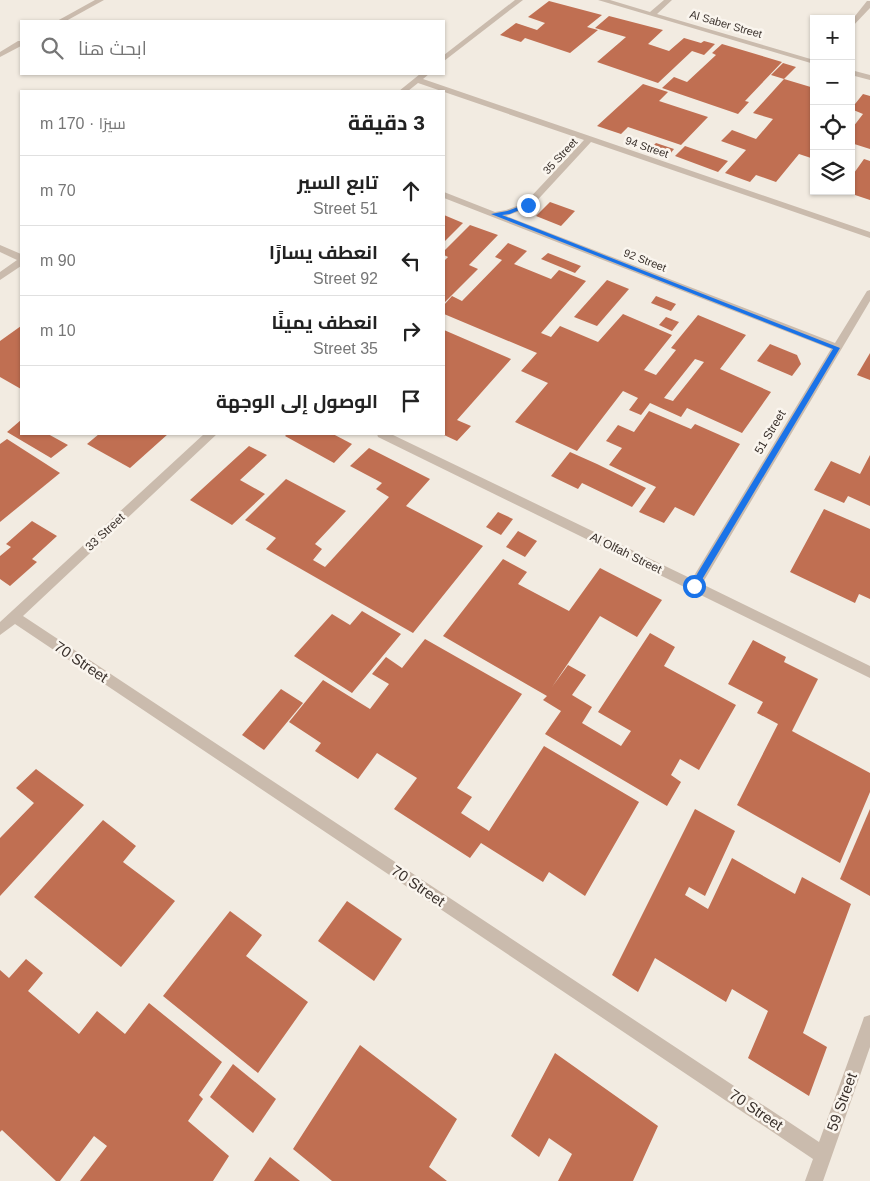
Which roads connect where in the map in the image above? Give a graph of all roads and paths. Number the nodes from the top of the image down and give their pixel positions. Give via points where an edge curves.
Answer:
1 (100, 0) edge
2 (519, 0) edge
3 (602, 0) edge
4 (668, 0) edge
5 (870, 3) edge
6 (652, 14) junction
7 (63, 20) edge
8 (855, 21) edge
9 (20, 44) edge
10 (0, 55) edge
11 (445, 58) edge
12 (810, 61) edge
13 (855, 73) edge
14 (424, 75) edge
15 (870, 78) edge
16 (417, 80) junction
17 (404, 90) edge
18 (590, 140) junction
19 (445, 195) edge
20 (494, 214) junction
21 (870, 235) edge
22 (0, 248) edge
23 (20, 258) edge
24 (20, 263) edge
25 (0, 277) edge
26 (870, 293) edge
27 (837, 348) junction
28 (210, 435) edge
29 (384, 435) edge
30 (694, 586) junction
31 (14, 617) junction
32 (0, 630) edge
33 (870, 672) edge
34 (870, 1023) edge
35 (823, 1155) junction
36 (814, 1181) edge

1 - 7 street
2 - 11 street
3 - 6 street, Al Saber Street
4 - 6 street
5 - 8 street
6 - 12 street, Al Saber Street
9 - 10 street
13 - 15 street
14 - 16 street
16 - 17 street
16 - 18 street, 94 Street
18 - 20 street, 35 Street via 528,205 508,213
18 - 21 street, 94 Street
19 - 20 street, 92 Street
20 - 27 street, 92 Street
22 - 23 street
24 - 25 street
26 - 27 street, 51 Street
27 - 30 street, 51 Street
28 - 31 street, 33 Street
29 - 30 street, Al Olfah Street
30 - 33 street, Al Olfah Street
31 - 32 street, 33 Street
31 - 35 street, 70 Street
34 - 35 street, 59 Street
35 - 36 street, 59 Street

